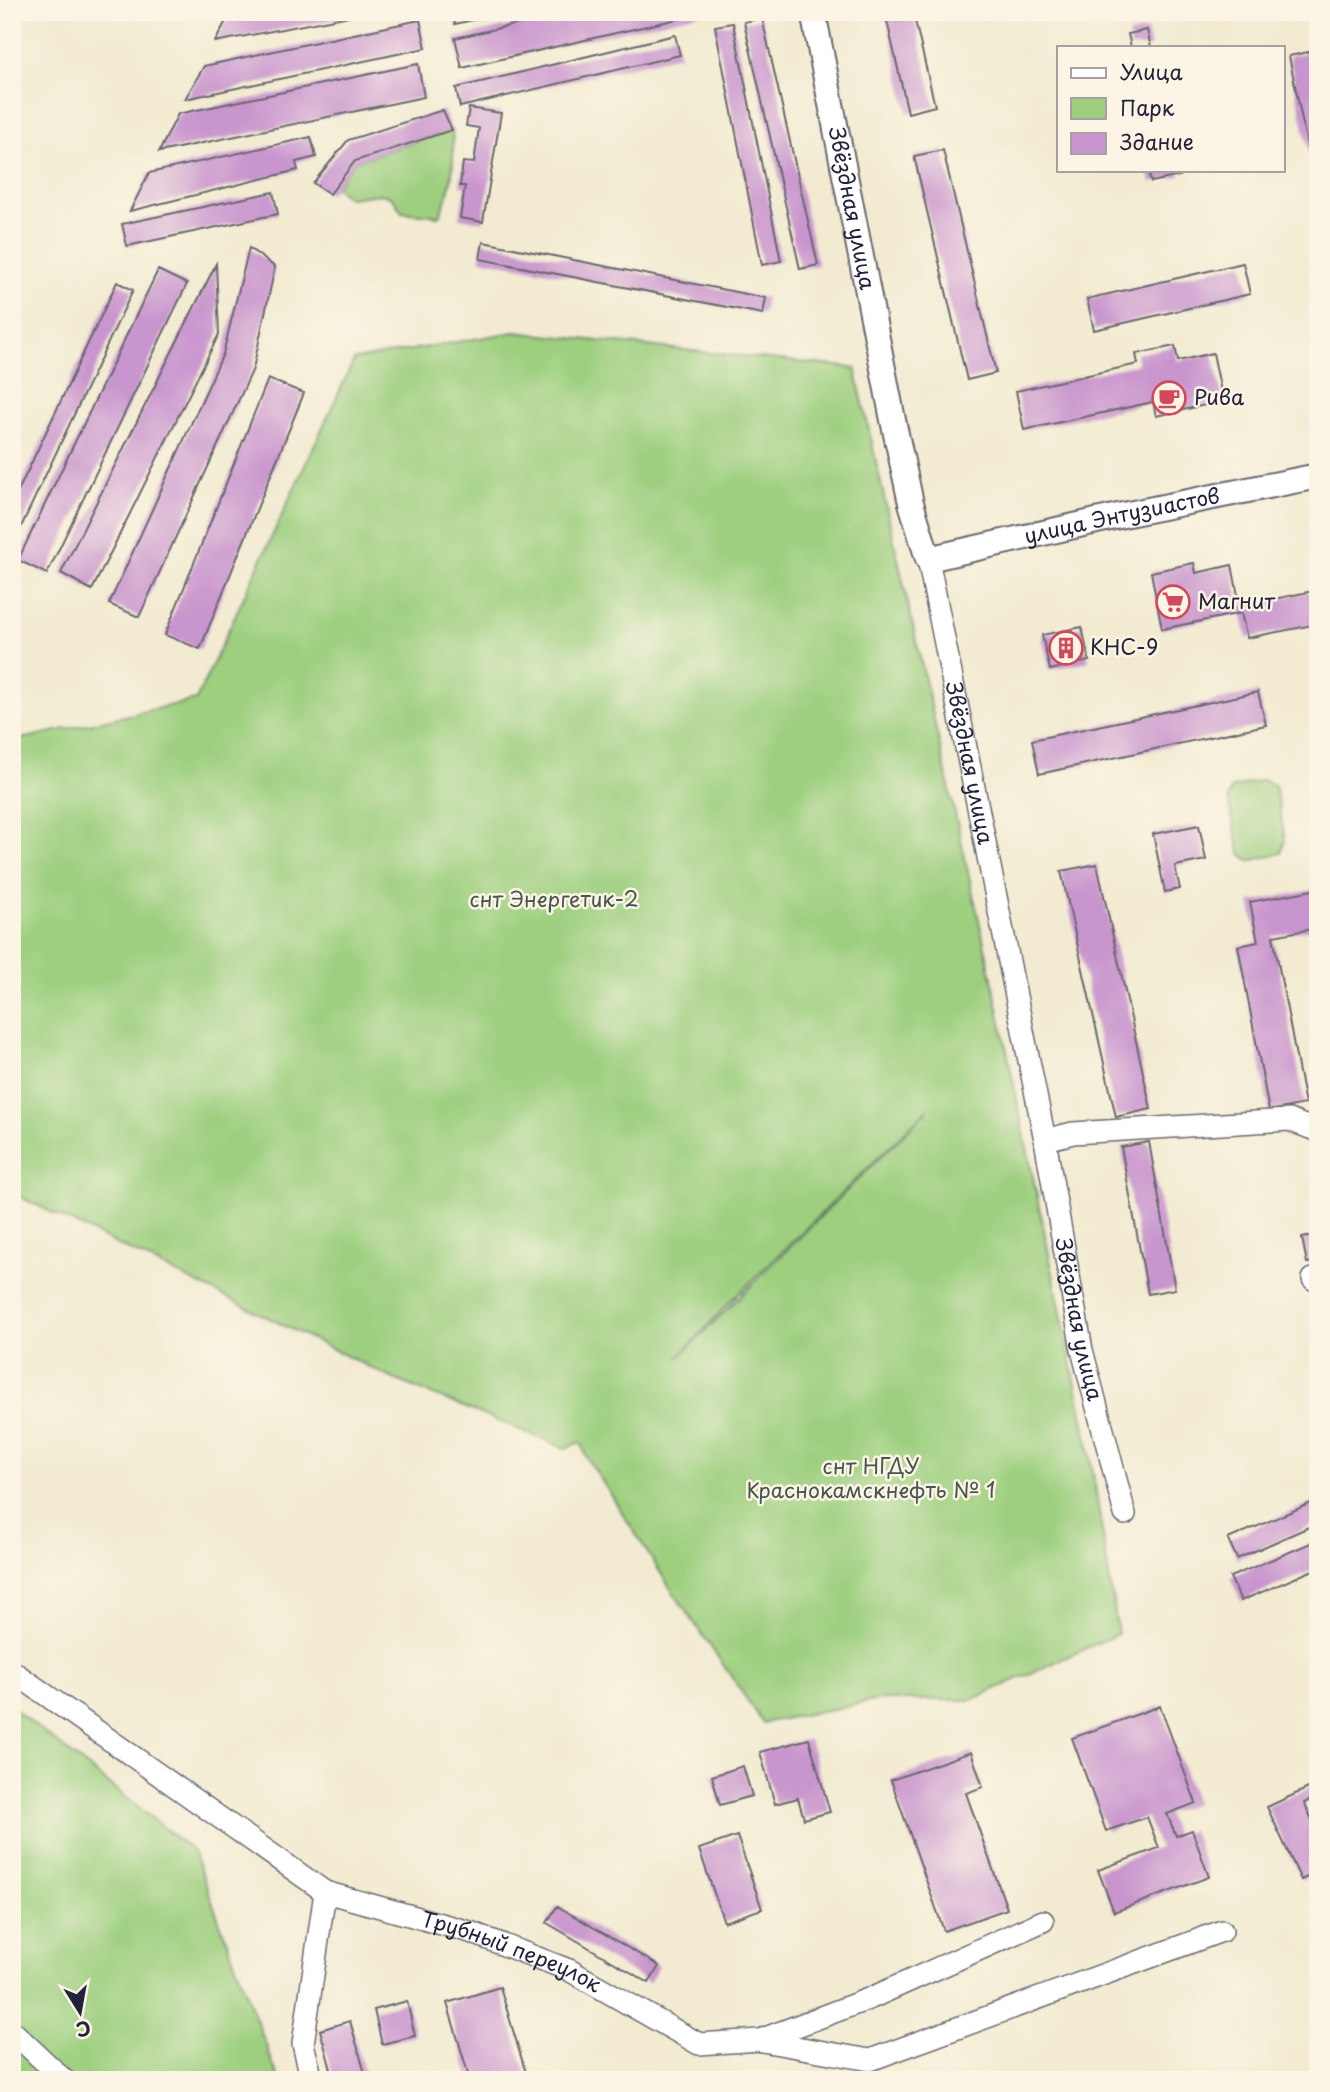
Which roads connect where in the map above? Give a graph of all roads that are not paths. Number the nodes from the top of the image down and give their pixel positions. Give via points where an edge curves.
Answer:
1 (813, 12) edge
2 (1318, 476) edge
3 (928, 559) junction
4 (1318, 1131) edge
5 (1045, 1140) junction
6 (1125, 1514) dead end
7 (12, 1671) edge
8 (325, 1892) junction
9 (1043, 1921) dead end
10 (1222, 1931) dead end
11 (12, 2031) edge
12 (760, 2040) junction
13 (64, 2080) edge
14 (312, 2080) edge

1 - 3 street, Звёздная улица via 893,420
2 - 3 street, улица Энтузиастов
3 - 5 street, Звёздная улица
4 - 5 street via 1289,1120 1073,1133
5 - 6 street, Звёздная улица via 1082,1350
7 - 8 street, Трубный переулок
8 - 12 street, Трубный переулок via 470,1932 569,1970 699,2044
8 - 14 street via 303,2044
9 - 12 street, Трубный переулок via 871,1998
10 - 12 street via 870,2060
11 - 13 street

